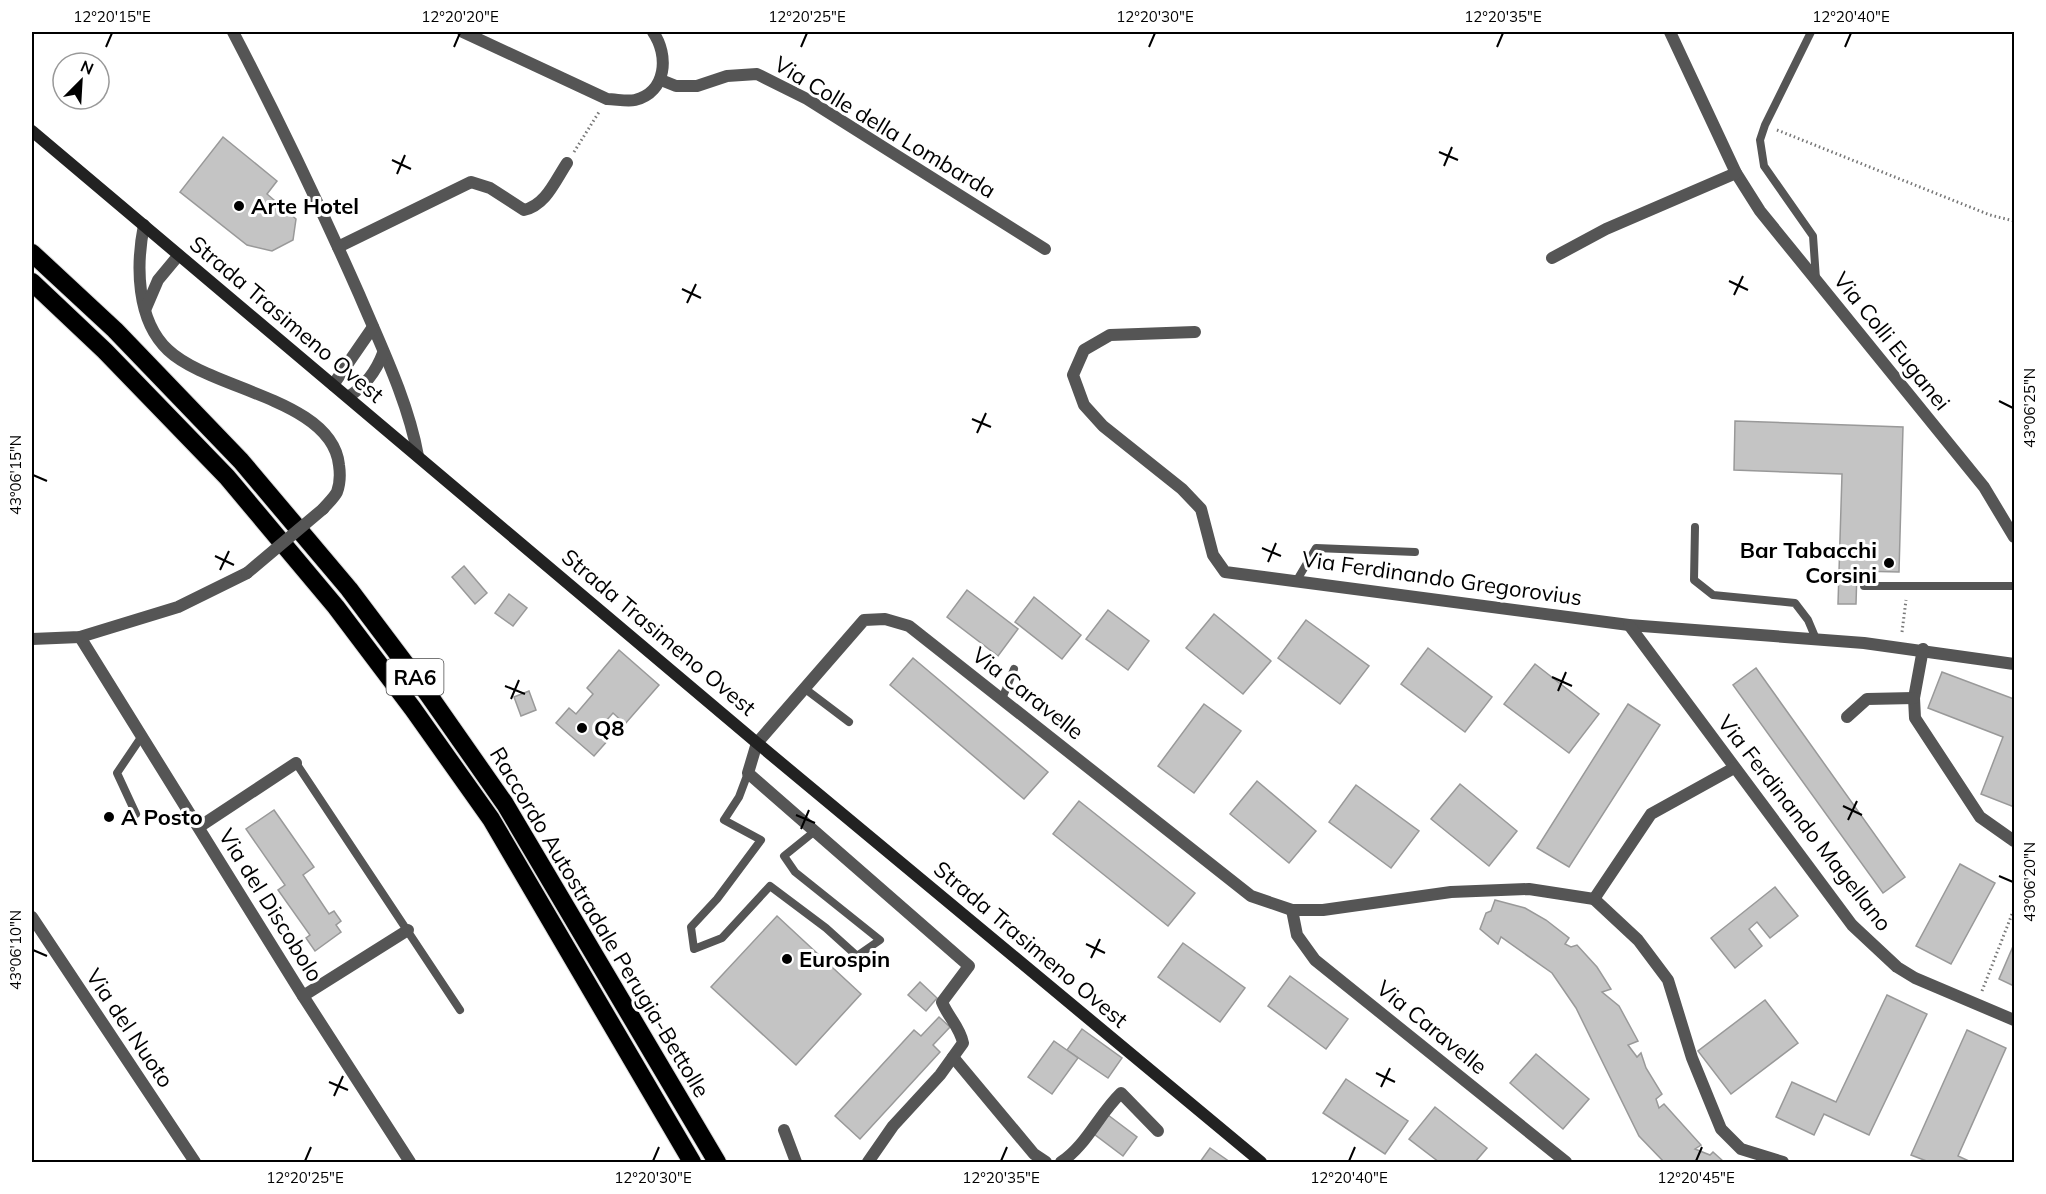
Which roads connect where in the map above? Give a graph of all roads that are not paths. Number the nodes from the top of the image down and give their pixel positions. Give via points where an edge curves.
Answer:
1 (233, 32) edge
2 (463, 32) edge
3 (653, 32) edge
4 (1670, 32) edge
5 (1811, 32) edge
6 (661, 80) junction
7 (32, 131) edge
8 (567, 163) road end
9 (1736, 172) junction
10 (144, 225) junction
11 (338, 247) junction
12 (1045, 249) dead end
13 (32, 253) edge
14 (178, 256) junction
15 (1552, 258) dead end
16 (32, 282) edge
17 (1816, 282) junction
18 (146, 309) junction
19 (373, 327) junction
20 (1195, 332) dead end
21 (383, 353) junction
22 (333, 385) junction
23 (348, 397) junction
24 (418, 456) junction
25 (1695, 527) dead end
26 (2014, 537) edge
27 (1415, 552) dead end
28 (1297, 580) junction
29 (1864, 586) dead end
30 (2014, 586) edge
31 (1629, 625) junction
32 (80, 637) junction
33 (32, 639) edge
34 (1816, 639) junction
35 (1923, 649) junction
36 (2014, 664) edge
37 (1014, 669) dead end
38 (804, 688) junction
39 (1914, 698) junction
40 (1002, 699) junction
41 (1847, 717) dead end
42 (849, 722) dead end
43 (142, 736) junction
44 (757, 743) junction
45 (296, 764) joint
46 (1734, 768) junction
47 (748, 773) junction
48 (136, 814) dead end
49 (199, 827) junction
50 (815, 831) junction
51 (2014, 841) edge
52 (1594, 899) junction
53 (1292, 910) junction
54 (32, 917) edge
55 (408, 930) junction
56 (303, 996) junction
57 (460, 1010) dead end
58 (2014, 1020) edge
59 (953, 1057) junction
60 (784, 1130) dead end
61 (1158, 1131) dead end
62 (195, 1162) edge
63 (410, 1162) edge
64 (692, 1162) edge
65 (717, 1162) edge
66 (796, 1162) edge
67 (868, 1162) edge
68 (1046, 1162) edge
69 (1061, 1162) edge
70 (1261, 1162) edge
71 (1566, 1162) edge
72 (1783, 1162) edge

1 - 11 street
2 - 6 street via 608,99 633,101 645,97
3 - 6 street via 664,60
4 - 9 street, Via Colli Euganei
5 - 17 lane via 1760,140 1764,166 1813,236
6 - 12 street, Via Colle della Lombarda via 676,86 697,86 728,76 756,74 817,105
7 - 10 main road, Strada Trasimeno Ovest
8 - 11 street via 541,203 533,208 524,210 490,188 471,182
9 - 15 street via 1606,229
9 - 17 street, Via Colli Euganei via 1760,211
10 - 14 main road, Strada Trasimeno Ovest
10 - 18 street via 139,268
11 - 19 street
13 - 65 highway, Raccordo Autostradale Perugia-Bettolle / RA6 via 115,330 241,461 349,589 505,804
14 - 18 street via 158,280
14 - 22 main road, Strada Trasimeno Ovest
16 - 64 highway, RA6 via 227,477 336,607 413,709 491,819
17 - 26 street, Via Colli Euganei via 1984,487
18 - 32 street, bridge via 149,321 168,350 188,364 322,429 338,455 337,491 323,510 247,573 178,607
19 - 21 street
19 - 22 street
20 - 28 street, Via Ferdinando Gregorovius via 1110,335 1084,350 1073,375 1084,405 1200,509 1213,555 1225,572
21 - 23 street via 361,388
21 - 24 street via 414,430
22 - 23 main road, Strada Trasimeno Ovest
23 - 24 main road, Strada Trasimeno Ovest
24 - 44 main road, Strada Trasimeno Ovest
25 - 34 lane via 1694,579 1699,586 1713,595 1795,603
27 - 28 lane via 1316,548
28 - 31 street, Via Ferdinando Gregorovius
29 - 30 lane
31 - 34 street, Via Ferdinando Gregorovius
31 - 46 street, Via Ferdinando Magellano
32 - 33 street
32 - 43 street, Via del Discobolo
34 - 35 street, Via Ferdinando Gregorovius
35 - 36 street, Via Ferdinando Gregorovius
35 - 39 street
37 - 40 lane
38 - 40 street, Via Caravelle via 864,621 885,619 909,626
38 - 42 lane
38 - 44 street, Via Caravelle
39 - 41 street via 1867,699
39 - 51 street via 1915,718 1980,817
40 - 53 street, Via Caravelle via 1251,896
43 - 48 lane via 117,773
43 - 49 street, Via del Discobolo
44 - 47 street
44 - 70 main road, Strada Trasimeno Ovest
45 - 49 street
45 - 55 lane
46 - 52 street via 1651,814
46 - 58 street, Via Ferdinando Magellano via 1852,925 1873,946 1916,978
47 - 50 street
47 - 50 lane via 740,796 724,820 760,840 691,927 694,949 722,938 770,886 857,956 880,940 795,872 784,856
49 - 56 street, Via del Discobolo
50 - 59 street via 969,966 942,1002 961,1033 963,1043
52 - 53 street, Via Caravelle via 1529,888 1451,892 1323,910
52 - 72 street via 1638,940 1668,980 1692,1058 1721,1129 1741,1149
53 - 71 street, Via Caravelle via 1297,934 1315,960
54 - 62 street, Via del Nuoto
55 - 56 street
55 - 57 lane
56 - 63 street, Via del Discobolo
59 - 67 street via 893,1126
59 - 68 street via 1034,1154
60 - 66 street
61 - 69 street via 1121,1093 1072,1155

